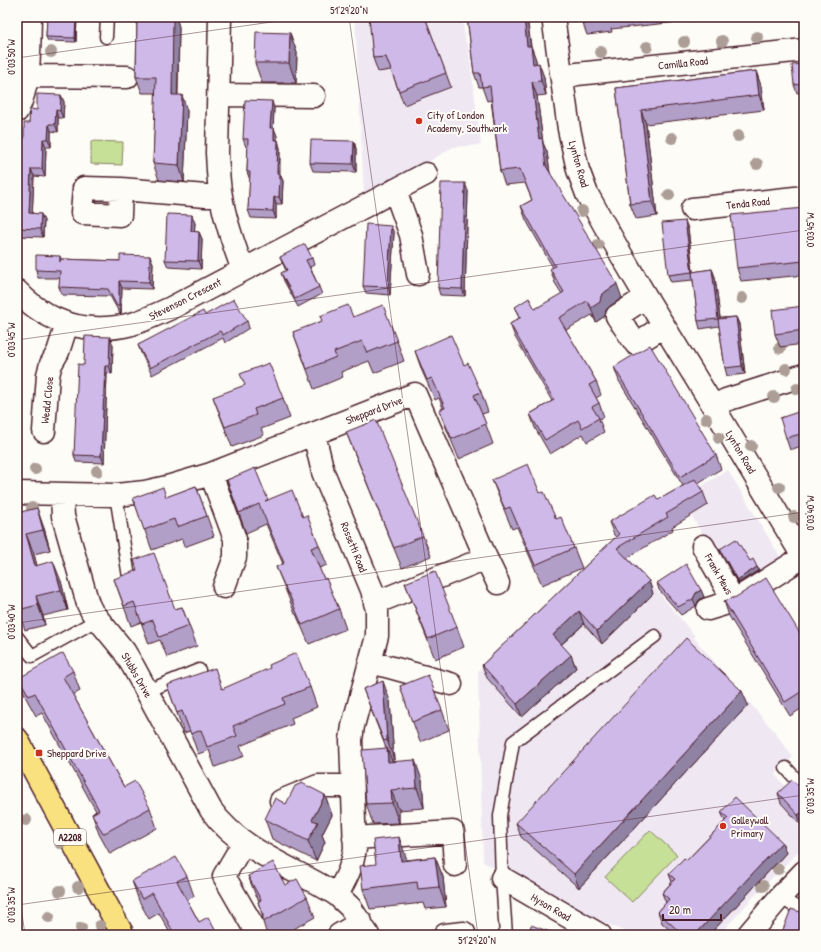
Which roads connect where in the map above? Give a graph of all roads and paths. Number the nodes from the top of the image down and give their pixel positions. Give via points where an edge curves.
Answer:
1 (30, 17) edge
2 (107, 17) edge
3 (220, 17) edge
4 (553, 17) edge
5 (106, 37) dead end
6 (804, 50) edge
7 (28, 76) junction
8 (127, 77) dead end
9 (562, 78) junction
10 (219, 95) junction
11 (314, 96) dead end
12 (17, 111) edge
13 (426, 174) dead end
14 (121, 189) dead end
15 (395, 190) junction
16 (220, 195) junction
17 (804, 197) edge
18 (692, 209) dead end
19 (243, 270) junction
20 (418, 274) dead end
21 (17, 291) edge
22 (646, 298) junction
23 (67, 324) junction
24 (664, 326) junction
25 (804, 376) edge
26 (713, 406) junction
27 (44, 431) dead end
28 (314, 434) junction
29 (211, 474) junction
30 (17, 493) edge
31 (62, 495) junction
32 (116, 495) junction
33 (703, 546) dead end
34 (804, 557) edge
35 (486, 558) junction
36 (129, 577) edge
37 (498, 583) dead end
38 (224, 586) dead end
39 (734, 601) junction
40 (375, 603) junction
41 (708, 609) dead end
42 (97, 620) junction
43 (655, 636) dead end
44 (17, 638) edge
45 (371, 662) junction
46 (199, 670) dead end
47 (451, 684) dead end
48 (147, 691) junction
49 (17, 739) edge
50 (786, 768) dead end
51 (352, 786) junction
52 (804, 788) edge
53 (281, 801) edge
54 (354, 838) junction
55 (244, 842) junction
56 (455, 865) dead end
57 (804, 872) edge
58 (502, 878) junction
59 (337, 895) junction
60 (780, 897) junction
61 (804, 909) edge
62 (364, 929) edge
63 (123, 935) edge
64 (258, 935) edge
65 (339, 935) edge
66 (506, 935) edge
67 (600, 935) edge
68 (748, 935) edge

1 - 7 street
2 - 5 lane
3 - 10 street
4 - 9 street, Lynton Road
6 - 9 street, Camilla Road via 577,74
7 - 8 street
7 - 12 street
9 - 22 street, Lynton Road via 569,130 578,170 591,200
10 - 11 street
10 - 16 street via 217,153
13 - 15 street, Stevenson Crescent
14 - 16 street
15 - 19 street, Stevenson Crescent
15 - 20 street via 411,235
16 - 19 street
17 - 18 street, Tenda Road
19 - 23 street, Stevenson Crescent via 171,308 137,322 110,327
21 - 23 street, Stevenson Crescent via 40,311
22 - 24 street, Lynton Road
22 - 24 street via 617,316 636,344
23 - 27 street, Weald Close via 48,375
24 - 26 street, Lynton Road
25 - 26 street
26 - 34 street, Lynton Road
28 - 29 street, Sheppard Drive
28 - 35 street, Sheppard Drive via 415,394
28 - 40 street, Rossetti Road via 323,472 372,590
29 - 32 street, Sheppard Drive via 145,492
29 - 38 street via 235,538 235,557
30 - 31 street, Sheppard Drive
31 - 32 street, Sheppard Drive
31 - 42 street, Stubbs Drive via 64,516 84,595
32 - 36 lane
33 - 39 street, Frank Mews
34 - 39 street, Frank Mews
35 - 37 street, Sheppard Drive
35 - 40 street
39 - 41 street, Frank Mews
40 - 45 street, Rossetti Road via 378,631
42 - 44 lane via 32,656
42 - 48 street, Stubbs Drive via 124,651
43 - 58 lane via 513,742 500,816
45 - 47 street
45 - 51 street, Rossetti Road via 353,726
46 - 48 lane
48 - 55 street, Stubbs Drive via 211,810 225,827
49 - 63 main road, A2208
50 - 52 lane
51 - 53 street via 318,786
51 - 54 street, Rossetti Road
54 - 56 street via 453,832
54 - 59 street, Rossetti Road via 355,849 351,870
55 - 59 street, Stubbs Drive
55 - 64 street via 224,876
57 - 60 street
58 - 66 lane
58 - 67 street, Hyson Road
59 - 62 street, Stubbs Drive via 350,907
60 - 61 lane
60 - 68 street
62 - 65 street, Stubbs Drive

